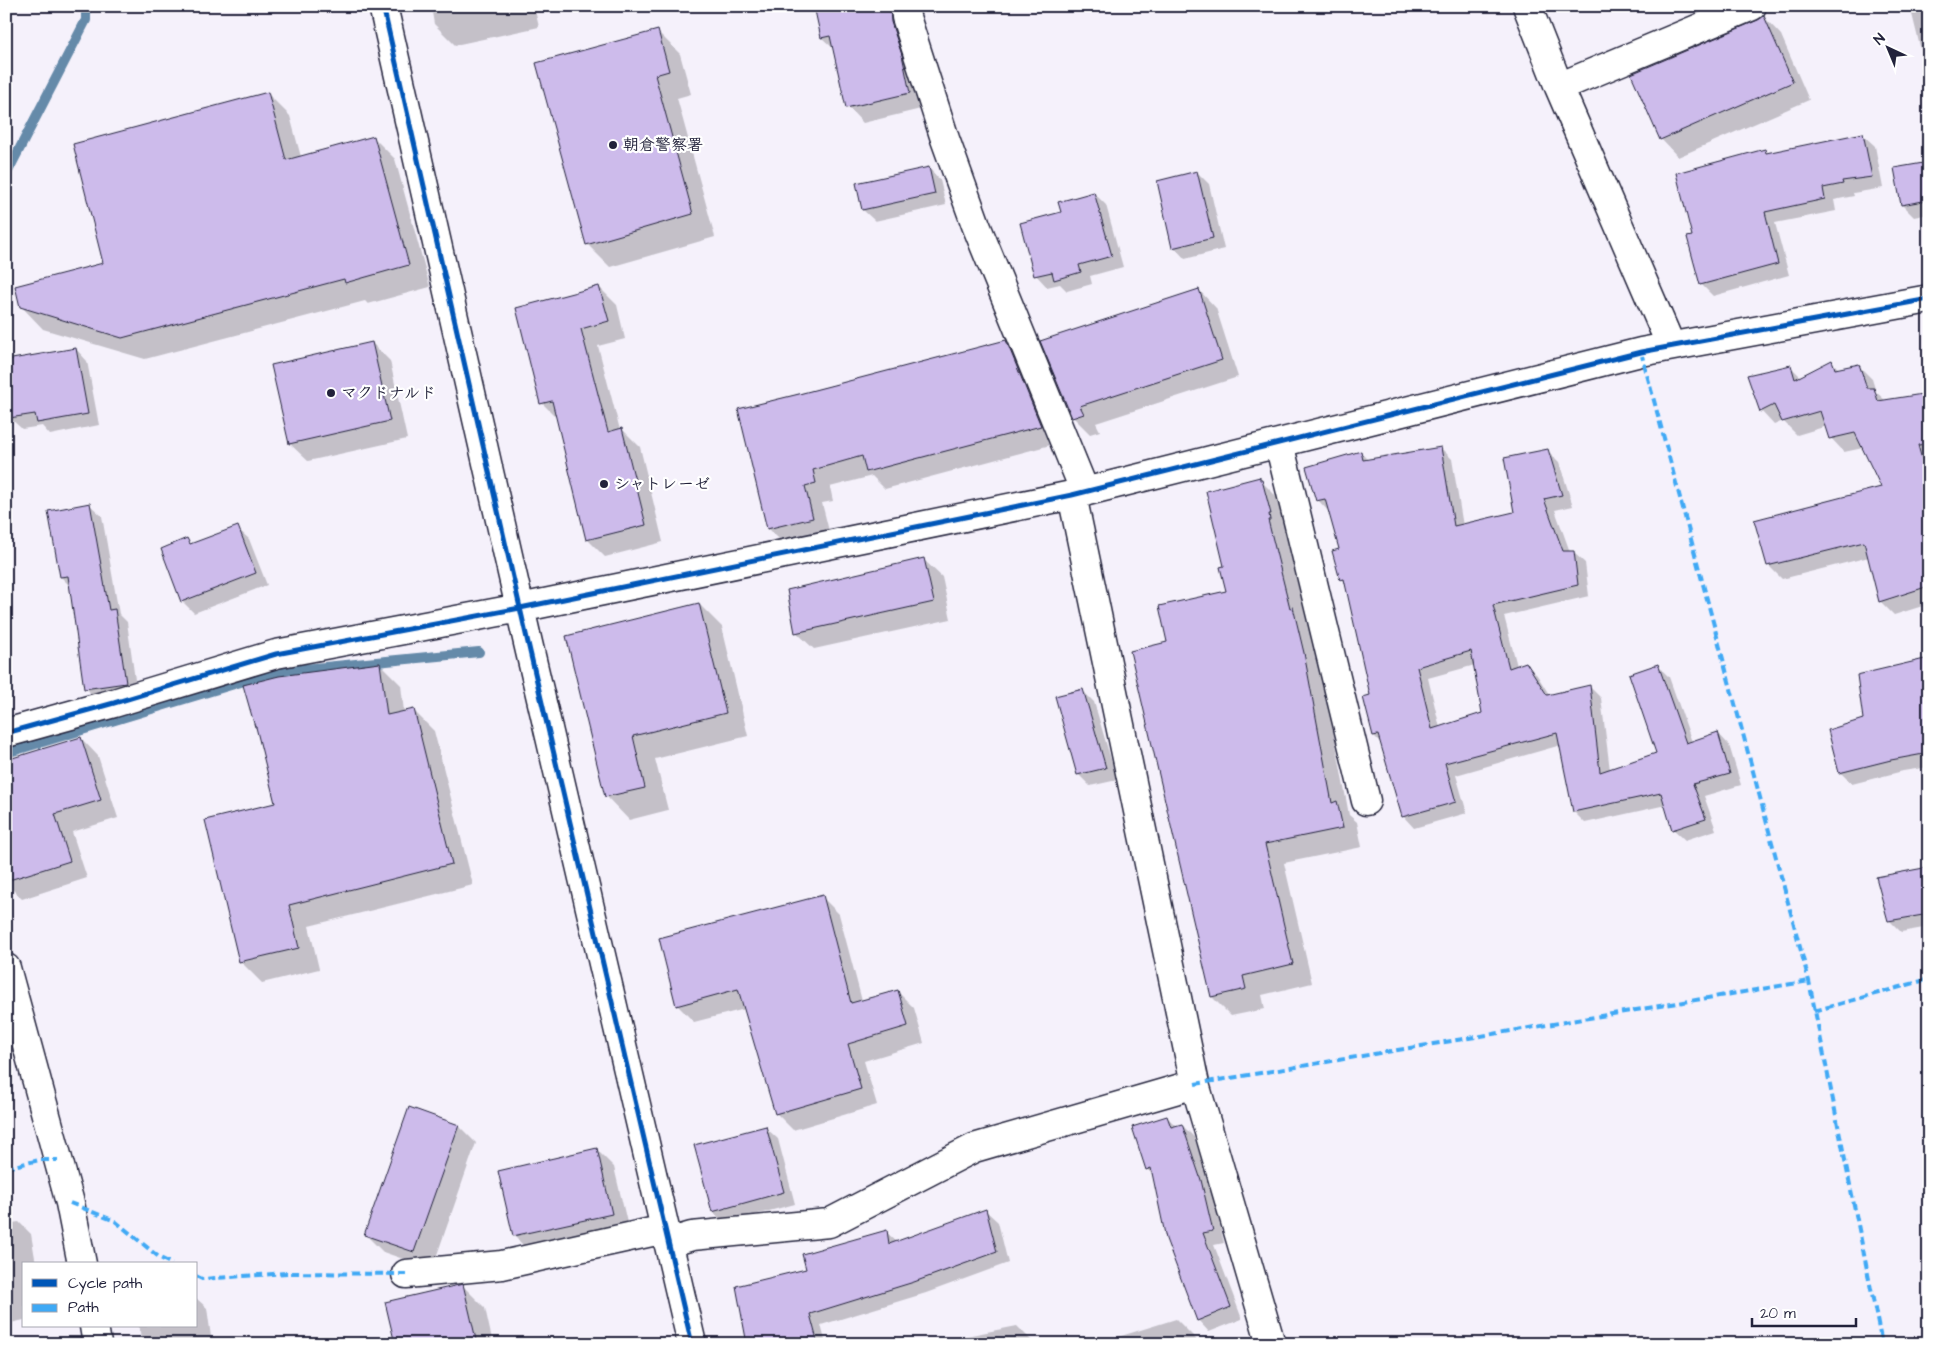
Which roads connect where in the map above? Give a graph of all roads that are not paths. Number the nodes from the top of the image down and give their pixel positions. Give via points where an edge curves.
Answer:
1 (383, 6) edge
2 (905, 6) edge
3 (1526, 6) edge
4 (1752, 6) edge
5 (1559, 87) junction
6 (1929, 299) edge
7 (1671, 346) junction
8 (1279, 442) junction
9 (1078, 493) junction
10 (520, 608) junction
11 (6, 733) edge
12 (1366, 802) dead end
13 (6, 968) edge
14 (1195, 1084) junction
15 (667, 1236) junction
16 (82, 1262) edge
17 (406, 1274) dead end
18 (94, 1328) edge
19 (97, 1344) edge
20 (692, 1344) edge
21 (1271, 1344) edge

1 - 10 street
2 - 9 street via 944,139
3 - 5 street
4 - 5 street
5 - 7 street
6 - 7 street
7 - 8 street
8 - 9 street
8 - 12 street
9 - 10 street
9 - 14 street
10 - 11 street via 276,654
10 - 15 street
13 - 16 street via 70,1203
14 - 15 street via 974,1148 829,1223
14 - 21 street
15 - 17 street via 502,1265
15 - 20 street
18 - 19 street

